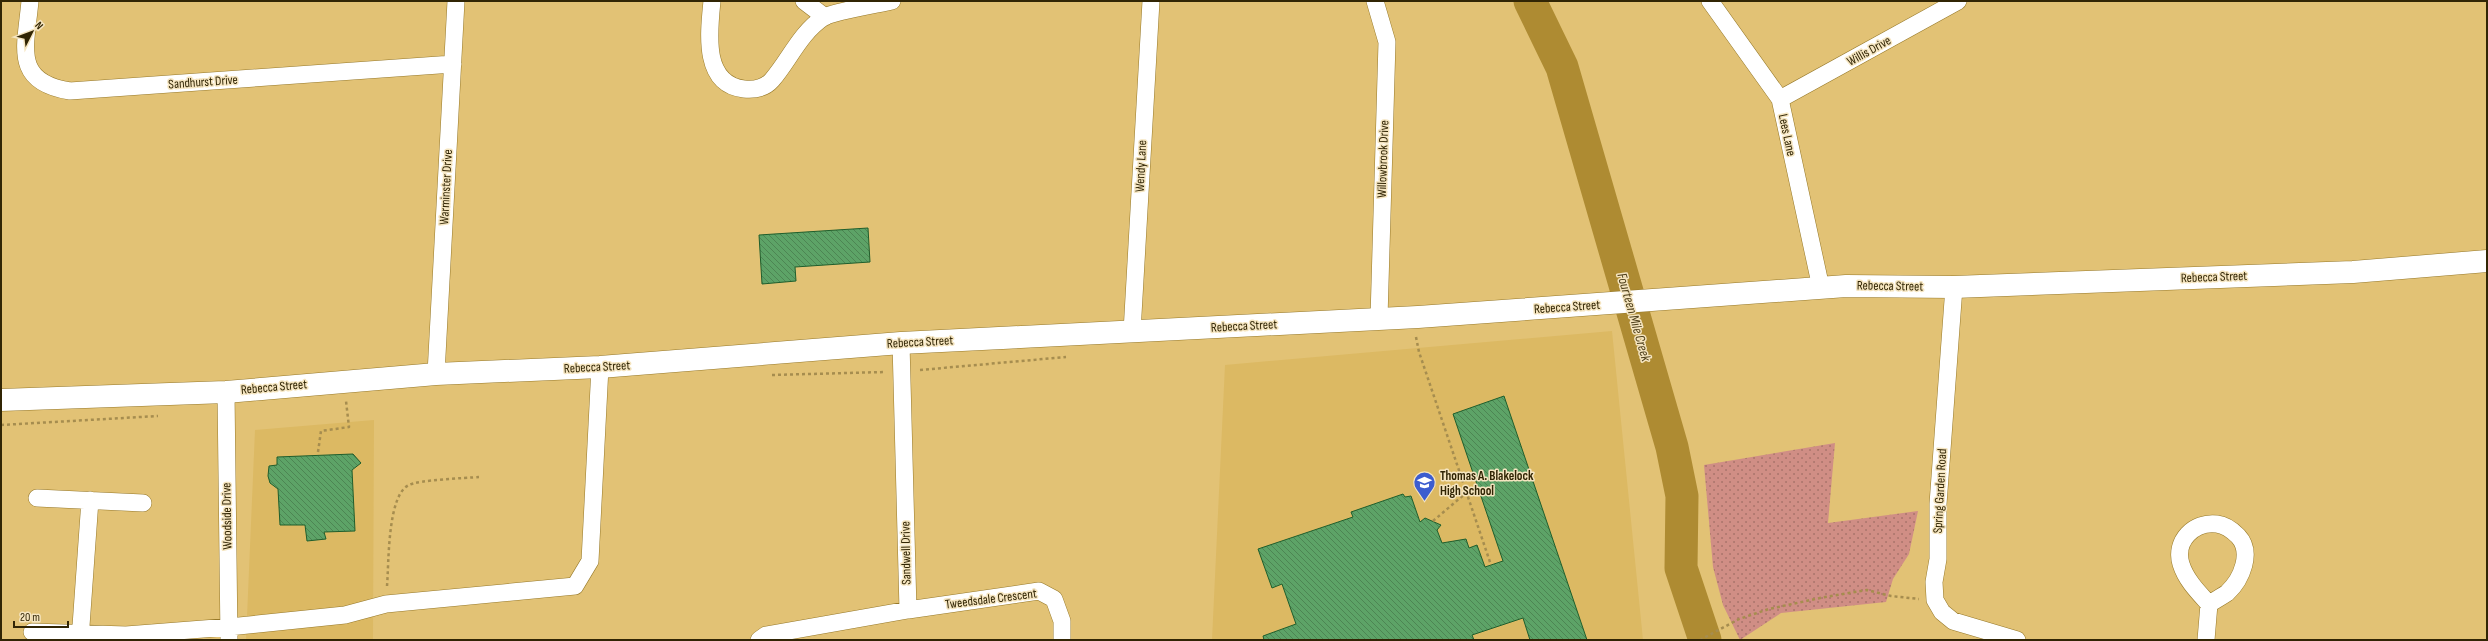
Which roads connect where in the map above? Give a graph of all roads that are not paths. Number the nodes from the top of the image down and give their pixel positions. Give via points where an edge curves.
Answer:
1 (30, 1) edge
2 (456, 1) edge
3 (712, 1) edge
4 (804, 1) edge
5 (892, 1) edge
6 (1151, 1) edge
7 (1375, 1) edge
8 (1710, 1) edge
9 (1958, 1) edge
10 (825, 17) junction
11 (453, 64) junction
12 (1780, 100) junction
13 (2487, 261) edge
14 (1954, 287) junction
15 (1821, 288) junction
16 (1379, 318) junction
17 (1132, 332) junction
18 (901, 343) junction
19 (600, 367) junction
20 (436, 374) junction
21 (226, 392) junction
22 (1, 400) edge
23 (38, 498) dead end
24 (90, 500) junction
25 (143, 503) dead end
26 (2209, 604) junction
27 (908, 610) junction
28 (32, 632) dead end
29 (229, 633) edge
30 (80, 638) edge
31 (758, 640) edge
32 (1062, 640) edge
33 (2017, 640) edge
34 (2206, 640) edge

1 - 11 street, Sandhurst Drive via 25,53 30,70 39,82 70,91
2 - 11 street, Warminster Drive
3 - 10 street via 710,57 724,81 735,88 762,87 772,80 794,47
4 - 10 street
5 - 10 street
6 - 17 street, Wendy Lane
7 - 16 street, Willowbrook Drive via 1387,42
8 - 12 street, Lees Lane
9 - 12 street, Willis Drive
11 - 20 street, Warminster Drive
12 - 15 street, Lees Lane
13 - 14 main road, Rebecca Street via 2353,272
14 - 15 main road, Rebecca Street
14 - 33 street, Spring Garden Road via 1938,504 1935,600 1942,612 1953,621
15 - 16 main road, Rebecca Street
16 - 17 main road, Rebecca Street
17 - 18 main road, Rebecca Street
18 - 19 main road, Rebecca Street
18 - 27 street, Sandwell Drive
19 - 20 main road, Rebecca Street
19 - 29 street via 590,561 575,586 386,604 345,615
20 - 21 main road, Rebecca Street
21 - 22 main road, Rebecca Street
21 - 29 street, Woodside Drive
23 - 24 street
24 - 25 street
24 - 30 street
26 - 26 street via 2227,592 2242,572 2246,555 2244,543 2229,528 2217,524 2199,526 2190,531 2180,552 2181,564 2191,583
26 - 34 street
27 - 31 street via 766,635
27 - 32 street, Tweedsdale Crescent via 1039,591 1054,599 1062,621
28 - 30 street
29 - 30 street

